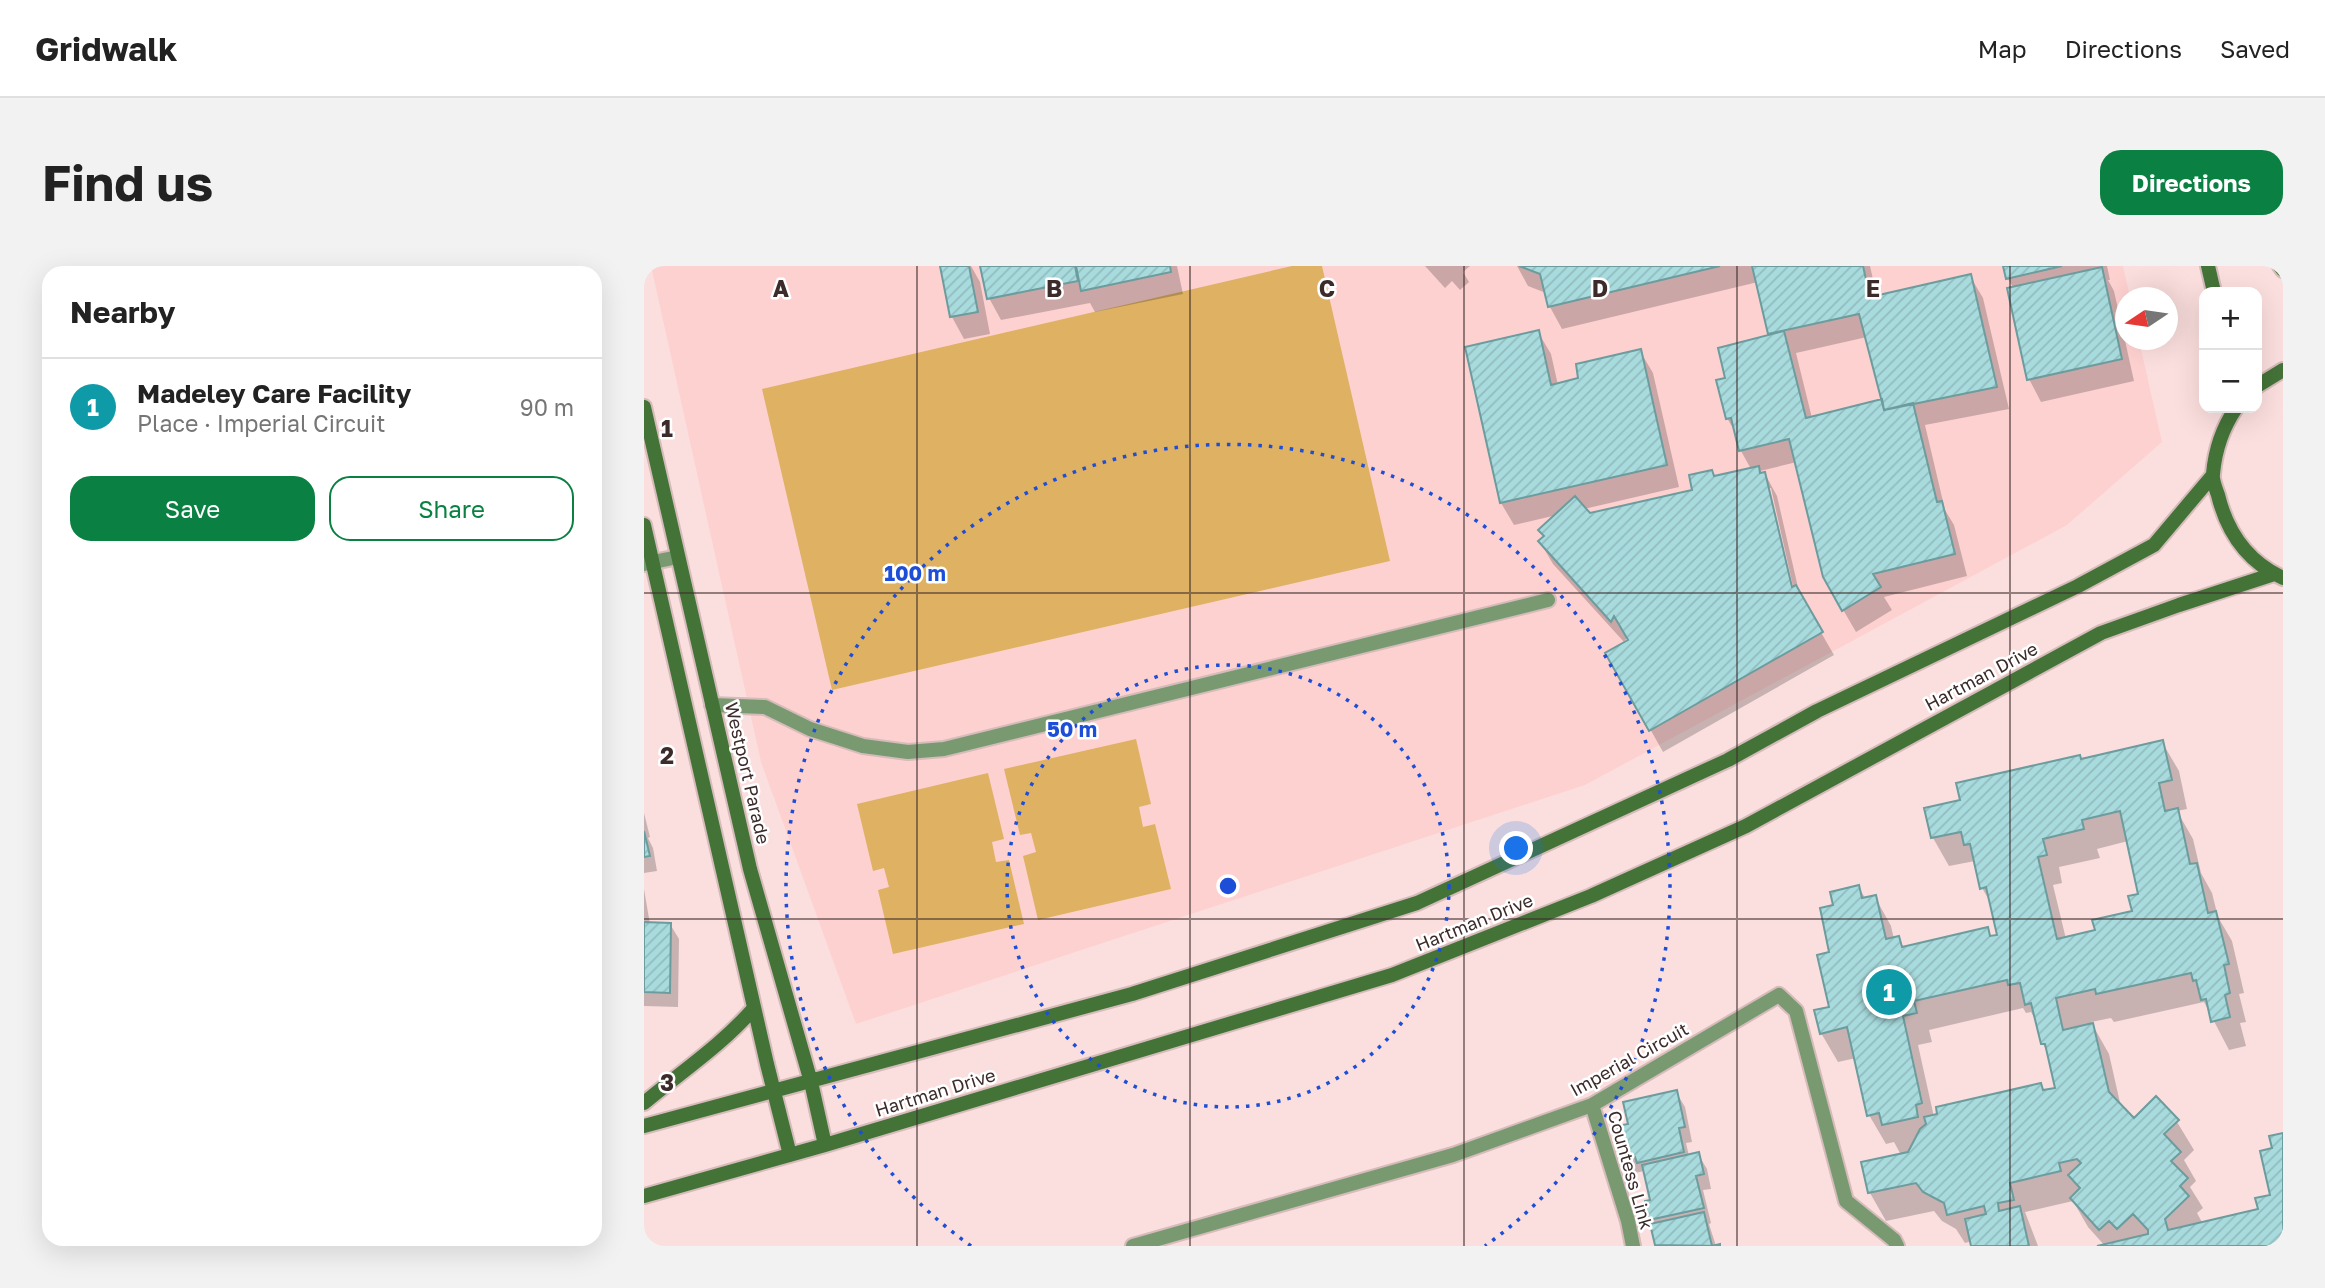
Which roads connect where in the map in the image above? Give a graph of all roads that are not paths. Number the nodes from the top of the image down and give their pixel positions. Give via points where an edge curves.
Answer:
1 (2208, 266) edge
2 (2213, 287) edge
3 (2283, 370) edge
4 (2262, 383) edge
5 (644, 407) edge
6 (2233, 413) edge
7 (2213, 475) junction
8 (644, 525) edge
9 (678, 557) junction
10 (648, 563) edge
11 (2278, 576) edge
12 (1548, 600) dead end
13 (712, 705) junction
14 (754, 1008) junction
15 (811, 1082) junction
16 (774, 1092) junction
17 (644, 1103) edge
18 (1592, 1105) junction
19 (644, 1126) edge
20 (825, 1145) junction
21 (790, 1155) junction
22 (644, 1196) edge
23 (1133, 1246) edge
24 (1633, 1246) edge
25 (1897, 1246) edge

1 - 2 main road
3 - 4 main road
5 - 9 main road, Westport Parade
6 - 7 main road via 2221,438
7 - 11 main road via 2222,514 2235,538 2252,558
7 - 15 main road, Hartman Drive via 2154,545 2078,586 1817,711 1728,760 1416,903 1132,994
8 - 10 main road
9 - 10 street
9 - 13 main road, Westport Parade
10 - 14 main road
11 - 20 main road, Hartman Drive via 2101,634 1746,826 1591,896 1430,960
12 - 13 street via 944,749 908,752 863,746 765,708
13 - 15 main road, Westport Parade via 750,869
14 - 16 main road
14 - 17 main road
15 - 16 main road, Hartman Drive
15 - 20 main road, Westport Parade
16 - 19 main road, Hartman Drive
16 - 21 main road
18 - 23 street, Imperial Circuit via 1453,1155
18 - 24 street, Countess Link
18 - 25 street, Imperial Circuit via 1779,995 1796,1011 1846,1201
20 - 21 main road, Hartman Drive
21 - 22 main road, Hartman Drive

